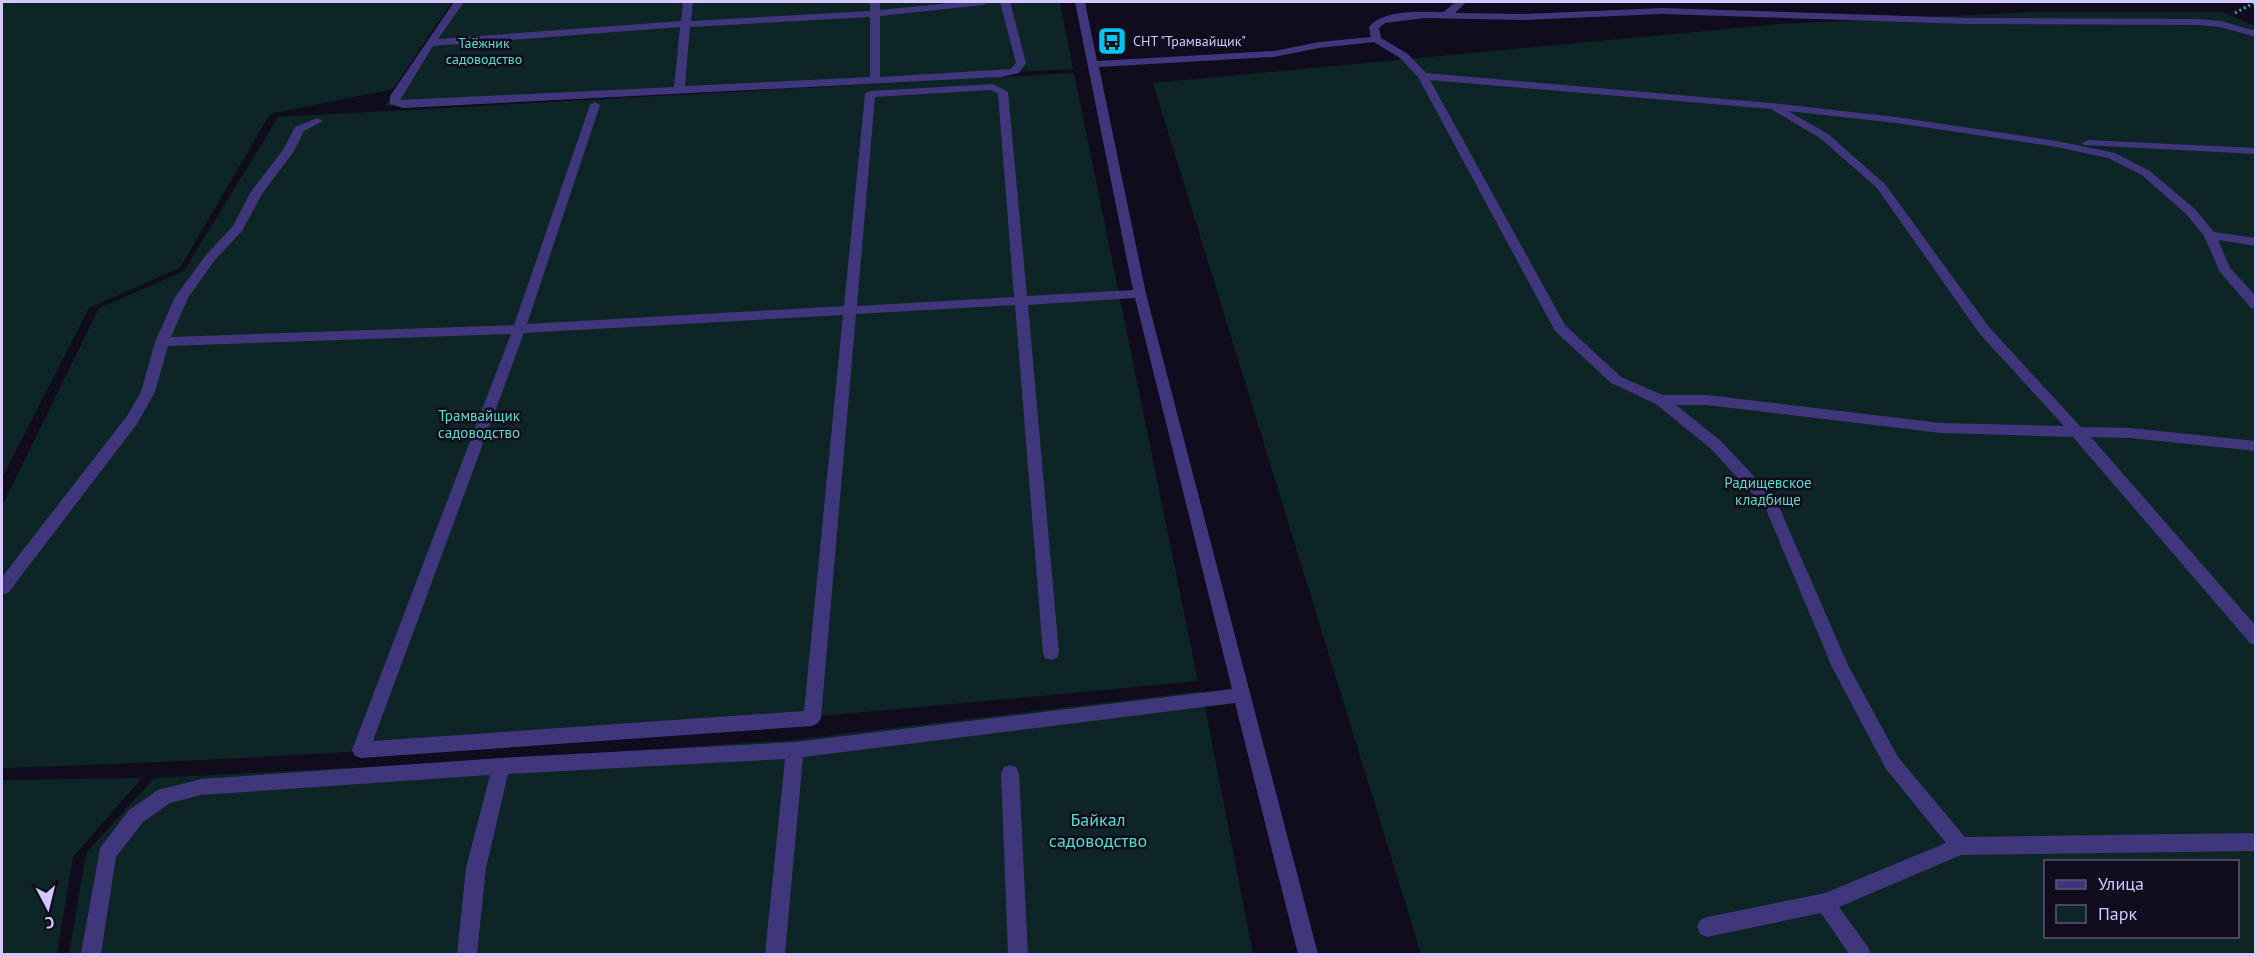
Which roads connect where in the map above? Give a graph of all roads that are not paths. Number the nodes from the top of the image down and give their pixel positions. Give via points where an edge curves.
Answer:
1 (459, 2) edge
2 (688, 2) edge
3 (875, 2) edge
4 (983, 2) edge
5 (1005, 2) edge
6 (1080, 2) edge
7 (1461, 2) edge
8 (875, 15) junction
9 (1445, 16) junction
10 (687, 24) junction
11 (2221, 24) junction
12 (2256, 24) edge
13 (2256, 34) edge
14 (1376, 39) junction
15 (430, 43) junction
16 (1094, 64) junction
17 (1423, 76) junction
18 (875, 80) junction
19 (679, 90) junction
20 (595, 105) dead end
21 (1771, 106) junction
22 (317, 121) dead end
23 (2057, 144) junction
24 (2256, 151) edge
25 (2210, 235) junction
26 (2256, 242) edge
27 (1140, 294) junction
28 (1019, 302) junction
29 (2256, 305) edge
30 (849, 312) junction
31 (519, 329) junction
32 (162, 342) junction
33 (1661, 400) junction
34 (2076, 430) junction
35 (2256, 446) edge
36 (2, 588) edge
37 (2256, 638) edge
38 (1051, 653) dead end
39 (1243, 695) junction
40 (795, 750) junction
41 (501, 766) junction
42 (1010, 773) dead end
43 (2256, 842) edge
44 (1960, 846) junction
45 (1825, 903) junction
46 (1707, 927) dead end
47 (91, 954) edge
48 (467, 954) edge
49 (775, 954) edge
50 (1018, 954) edge
51 (1308, 954) edge
52 (1861, 954) edge

1 - 15 street
2 - 10 street
3 - 8 street
4 - 8 street
5 - 18 street via 1021,63 1015,71
6 - 16 street
7 - 9 street
8 - 10 street
8 - 18 street
9 - 11 street via 1662,11
9 - 14 street via 1382,20 1374,27
10 - 15 street
10 - 19 street
11 - 12 street
11 - 13 street
14 - 16 street via 1274,54
14 - 17 street via 1404,56
15 - 19 street via 394,102 403,105
16 - 27 street
17 - 21 street
17 - 33 street via 1560,328 1616,380
18 - 19 street
20 - 31 street
21 - 23 street
21 - 34 street via 1824,136 1881,186 1984,330
22 - 32 street via 299,129 288,151 256,193 238,228 182,297
23 - 24 street via 2119,143
23 - 25 street via 2111,155 2137,168 2191,212
25 - 26 street
25 - 29 street via 2223,269
27 - 28 street
27 - 39 street
28 - 30 street
28 - 30 street via 1004,92 993,87 870,94
28 - 38 street
30 - 31 street
30 - 31 street via 812,718 361,750
31 - 32 street
32 - 36 street via 148,392 132,420
33 - 34 street via 1707,400 1941,428
33 - 44 street via 1716,445 1771,504 1841,667 1893,763
34 - 35 street
34 - 37 street
39 - 40 street
39 - 51 street
40 - 41 street
40 - 49 street
41 - 47 street via 201,787 165,796 136,816 107,854
41 - 48 street via 476,868
42 - 50 street
43 - 44 street
44 - 45 street
45 - 46 street
45 - 52 street

